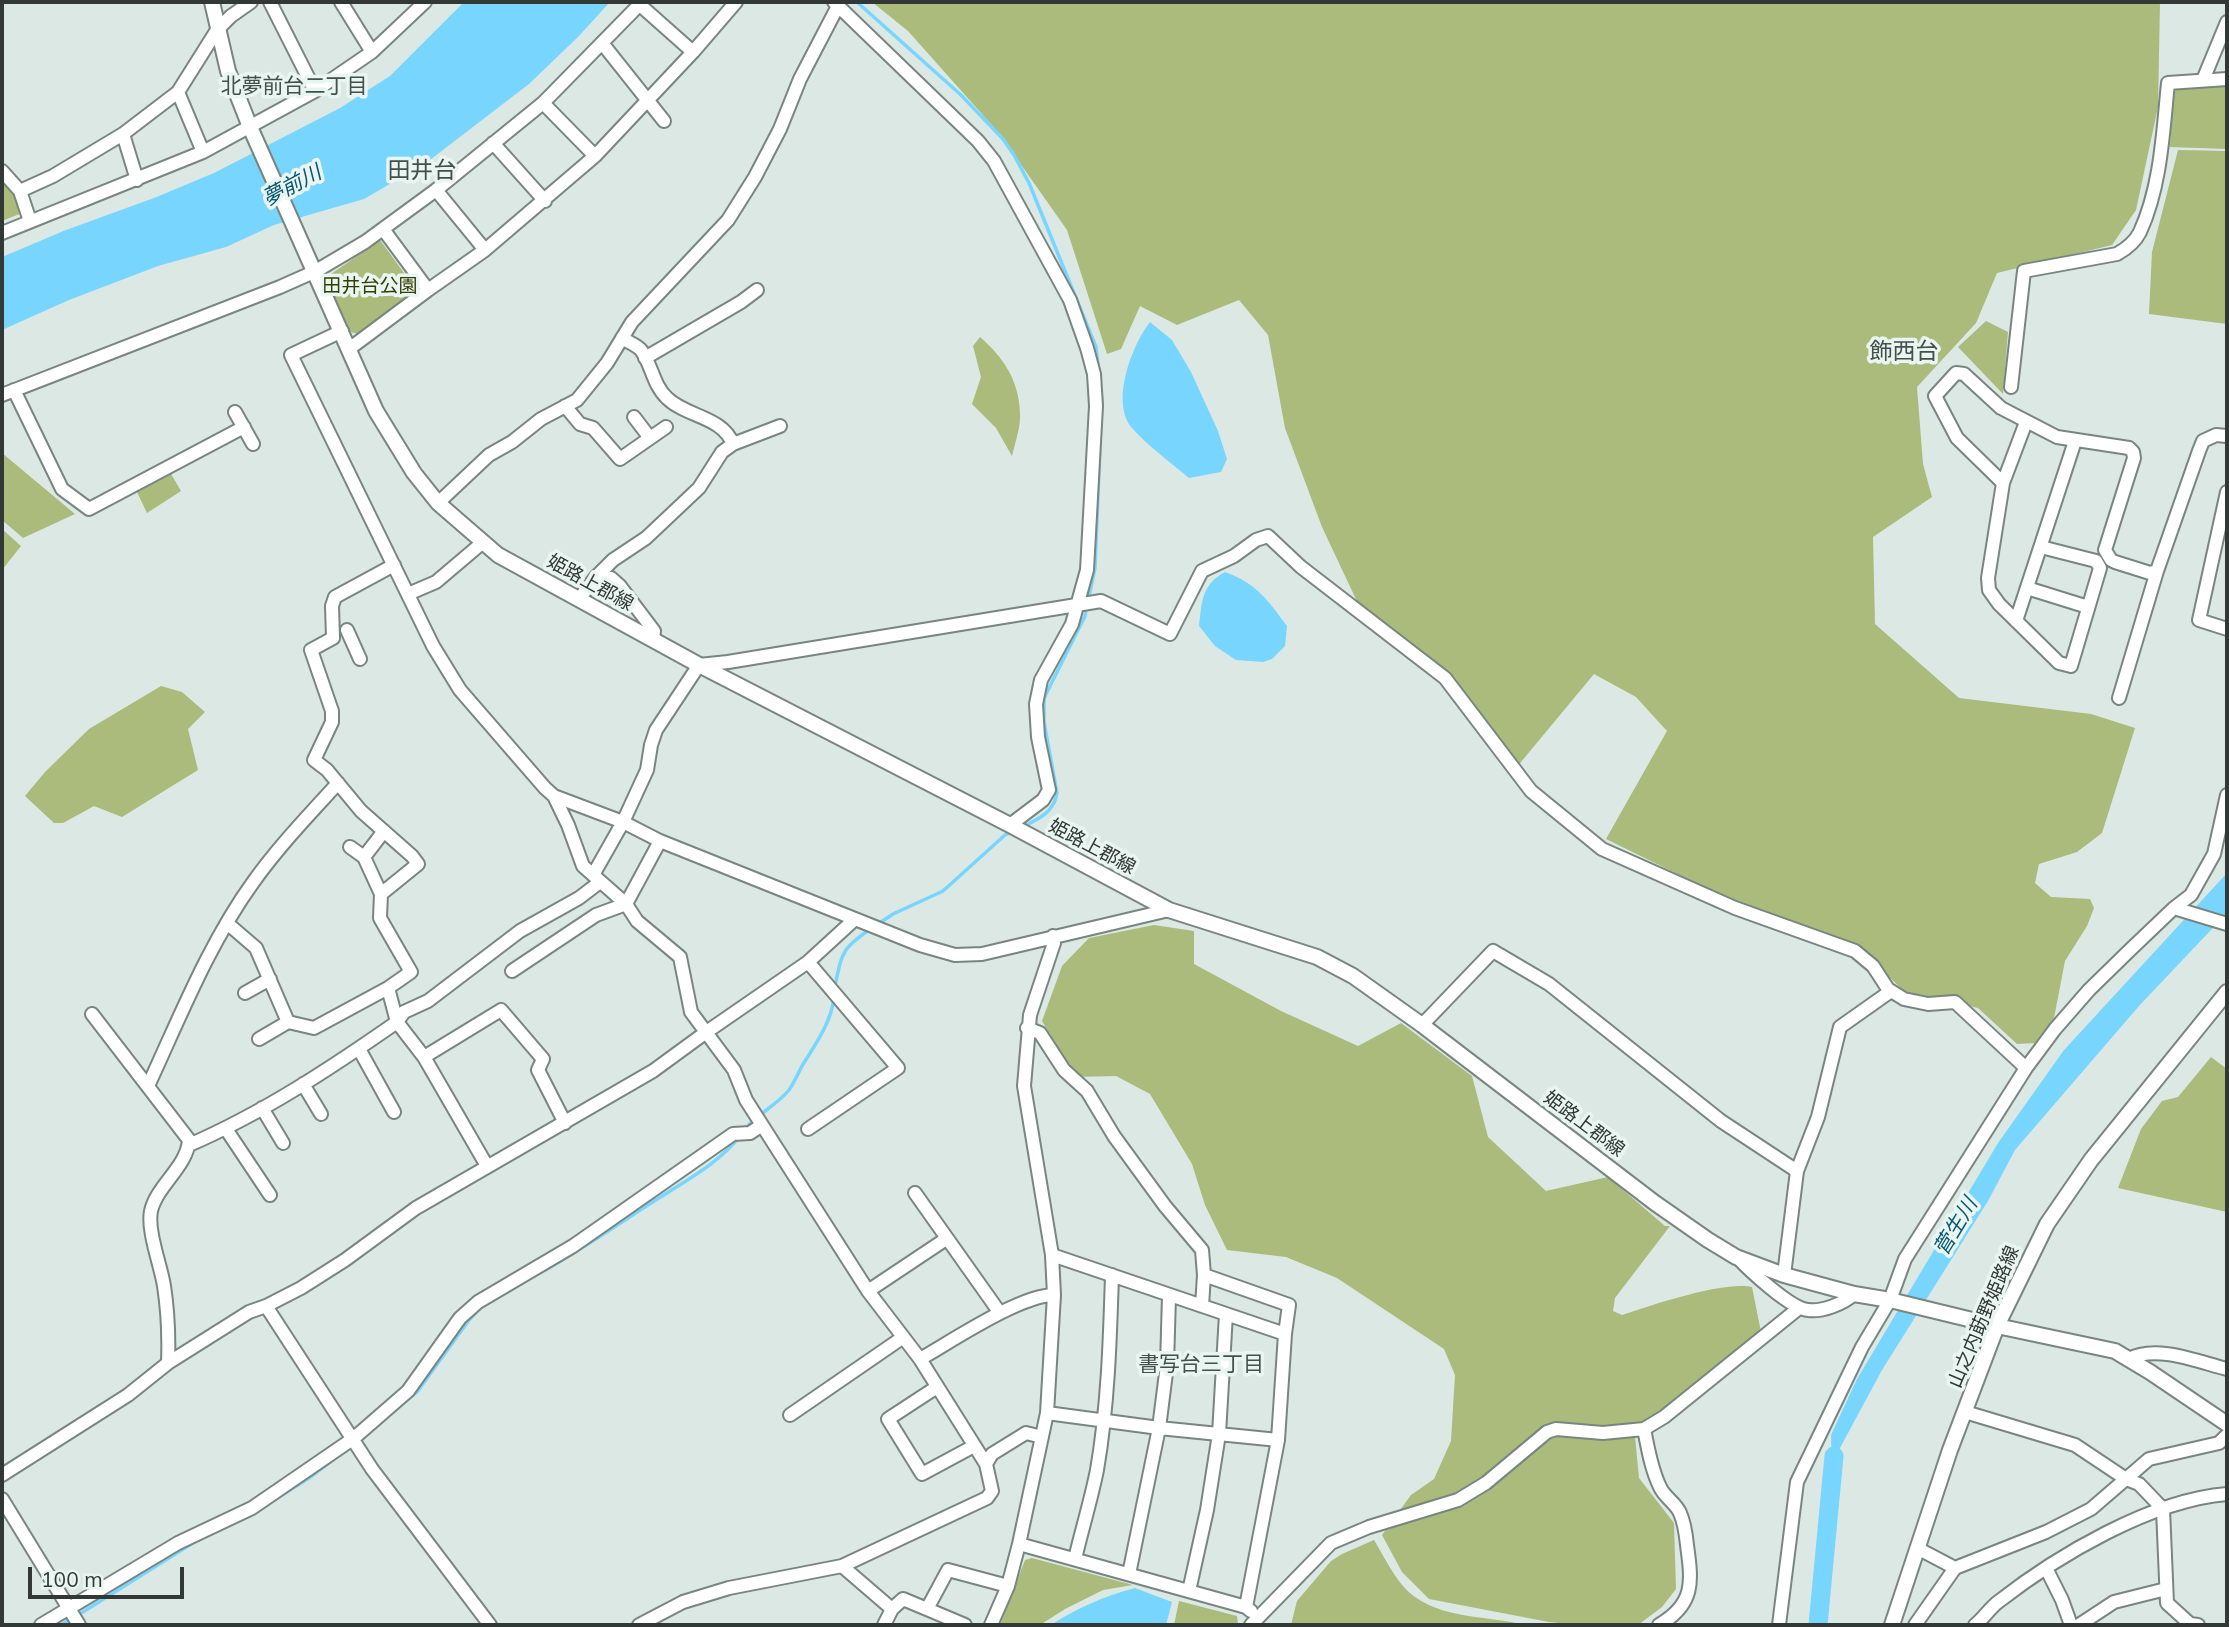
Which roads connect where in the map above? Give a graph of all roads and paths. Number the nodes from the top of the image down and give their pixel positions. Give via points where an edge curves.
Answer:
1 (212, 2) edge
2 (251, 2) edge
3 (270, 2) edge
4 (341, 2) edge
5 (736, 2) edge
6 (641, 4) edge
7 (836, 4) edge
8 (417, 5) edge
9 (2227, 22) edge
10 (217, 30) junction
11 (602, 43) junction
12 (372, 52) junction
13 (693, 52) junction
14 (2227, 79) edge
15 (2203, 80) junction
16 (315, 91) junction
17 (178, 92) junction
18 (647, 101) junction
19 (543, 103) junction
20 (664, 121) dead end
21 (253, 133) junction
22 (123, 135) junction
23 (493, 144) junction
24 (203, 152) junction
25 (595, 156) junction
26 (2, 171) edge
27 (137, 180) junction
28 (436, 190) junction
29 (20, 191) junction
30 (545, 201) junction
31 (30, 221) junction
32 (383, 229) junction
33 (2, 233) edge
34 (485, 250) junction
35 (316, 271) junction
36 (428, 290) junction
37 (757, 290) dead end
38 (342, 331) junction
39 (622, 338) junction
40 (349, 349) junction
41 (645, 358) junction
42 (2011, 387) dead end
43 (8, 392) edge
44 (565, 406) junction
45 (235, 412) dead end
46 (634, 417) dead end
47 (2026, 422) junction
48 (780, 426) dead end
49 (244, 427) junction
50 (666, 427) dead end
51 (2227, 436) edge
52 (650, 438) junction
53 (2075, 441) junction
54 (253, 444) dead end
55 (733, 444) junction
56 (2003, 483) junction
57 (2227, 492) edge
58 (438, 503) junction
59 (482, 543) junction
60 (2041, 547) junction
61 (394, 565) junction
62 (2157, 571) junction
63 (596, 577) junction
64 (2027, 588) junction
65 (408, 594) junction
66 (579, 598) junction
67 (1077, 606) junction
68 (2088, 607) junction
69 (2016, 621) junction
70 (2227, 629) edge
71 (347, 630) dead end
72 (653, 639) junction
73 (360, 659) dead end
74 (699, 665) junction
75 (2119, 698) dead end
76 (338, 783) junction
77 (2227, 795) edge
78 (555, 796) junction
79 (2224, 821) edge
80 (623, 822) junction
81 (1010, 825) junction
82 (384, 831) junction
83 (660, 841) junction
84 (350, 847) dead end
85 (364, 857) junction
86 (596, 878) junction
87 (382, 894) junction
88 (626, 904) junction
89 (2178, 909) junction
90 (1169, 910) junction
91 (855, 919) junction
92 (228, 923) junction
93 (2227, 924) edge
94 (1053, 936) junction
95 (808, 962) junction
96 (512, 971) dead end
97 (271, 979) junction
98 (388, 988) junction
99 (1891, 991) junction
100 (2227, 992) edge
101 (245, 993) dead end
102 (92, 1014) dead end
103 (288, 1022) junction
104 (397, 1022) junction
105 (1422, 1026) junction
106 (1027, 1028) junction
107 (705, 1033) junction
108 (259, 1039) dead end
109 (359, 1049) junction
110 (424, 1057) junction
111 (2026, 1068) junction
112 (303, 1084) junction
113 (148, 1086) junction
114 (262, 1108) junction
115 (394, 1112) dead end
116 (321, 1114) dead end
117 (565, 1123) junction
118 (762, 1125) junction
119 (226, 1129) junction
120 (808, 1129) dead end
121 (283, 1143) dead end
122 (189, 1145) junction
123 (487, 1166) junction
124 (1797, 1171) junction
125 (915, 1193) dead end
126 (270, 1195) dead end
127 (946, 1239) junction
128 (1052, 1255) junction
129 (1736, 1257) junction
130 (1112, 1275) junction
131 (1204, 1275) junction
132 (1784, 1275) junction
133 (868, 1291) junction
134 (1854, 1294) junction
135 (1054, 1295) junction
136 (1169, 1296) junction
137 (1893, 1301) junction
138 (266, 1306) junction
139 (1202, 1306) junction
140 (1799, 1308) junction
141 (1000, 1313) junction
142 (1226, 1314) junction
143 (1991, 1325) junction
144 (1285, 1334) junction
145 (902, 1338) junction
146 (920, 1359) junction
147 (2129, 1359) junction
148 (168, 1363) junction
149 (2227, 1369) edge
150 (937, 1387) junction
151 (1965, 1412) junction
152 (1047, 1413) junction
153 (790, 1415) dead end
154 (1104, 1421) junction
155 (2227, 1424) edge
156 (1159, 1428) junction
157 (1644, 1429) junction
158 (1219, 1434) junction
159 (2227, 1435) edge
160 (1042, 1437) junction
161 (354, 1438) junction
162 (1278, 1440) junction
163 (975, 1446) junction
164 (986, 1464) junction
165 (2, 1475) edge
166 (2126, 1479) junction
167 (2227, 1494) edge
168 (2, 1499) edge
169 (2164, 1509) junction
170 (1020, 1544) junction
171 (1917, 1548) junction
172 (1075, 1559) junction
173 (842, 1566) junction
174 (1955, 1568) junction
175 (2046, 1568) junction
176 (1129, 1574) junction
177 (1008, 1586) junction
178 (2166, 1589) junction
179 (1189, 1591) junction
180 (1246, 1607) junction
181 (69, 1608) junction
182 (892, 1609) junction
183 (928, 1609) junction
184 (1255, 1622) edge
185 (41, 1625) edge
186 (79, 1625) edge
187 (490, 1625) edge
188 (639, 1625) edge
189 (884, 1625) edge
190 (965, 1625) edge
191 (990, 1625) edge
192 (1659, 1625) edge
193 (1779, 1625) edge
194 (1892, 1625) edge
195 (1915, 1625) edge
196 (1975, 1625) edge
197 (2071, 1625) edge
198 (2079, 1625) edge
199 (2189, 1625) edge
200 (2198, 1625) edge

1 - 10 main road, 姫路上郡線
2 - 10 street
3 - 16 street
4 - 12 street
5 - 13 street
6 - 11 street
6 - 13 street
7 - 39 street via 780,129 736,209
7 - 67 street via 994,161 1070,300 1094,374 1096,406 1087,570
8 - 12 street
9 - 15 street
10 - 17 street
10 - 21 main road, 姫路上郡線
11 - 18 street
11 - 19 street
12 - 16 street
13 - 18 street
14 - 15 street
15 - 42 street via 2168,83 2151,198 2139,233 2128,247 2117,254 2024,271
16 - 21 street
17 - 22 street
17 - 24 street
18 - 20 street
18 - 25 street
19 - 23 street
19 - 25 street
21 - 24 street
21 - 35 main road, 姫路上郡線
22 - 27 street
22 - 29 street
23 - 28 street
23 - 30 street
24 - 27 street
25 - 30 street
26 - 29 street
27 - 31 street
28 - 32 street
28 - 34 street
29 - 31 street
30 - 34 street
31 - 33 street
32 - 35 street
32 - 36 street
34 - 36 street
35 - 38 main road, 姫路上郡線
35 - 43 street
36 - 40 street
37 - 41 street via 744,307
38 - 40 main road, 姫路上郡線
38 - 61 street via 291,355
39 - 41 street via 640,348
39 - 44 street via 577,400
40 - 58 main road, 姫路上郡線 via 397,448
41 - 55 street via 668,399 720,428
43 - 49 street via 62,489 89,509
44 - 52 street via 580,425 593,428 620,459
44 - 58 street via 489,456
45 - 49 street
46 - 52 street
47 - 53 street
47 - 56 street
47 - 56 street via 2001,408 1964,374 1956,373 1935,396 1957,438
48 - 55 street
49 - 54 street
50 - 52 street
51 - 62 street via 2203,441
53 - 60 street
53 - 62 street via 2122,446 2133,452 2105,550 2115,562
55 - 63 street via 722,452 699,488
56 - 69 street via 1989,590
57 - 70 street via 2199,620
58 - 59 main road, 姫路上郡線
59 - 65 street via 436,582
59 - 66 main road, 姫路上郡線
60 - 64 street
60 - 68 street via 2096,561 2100,568
61 - 65 street
61 - 76 street via 335,597 333,638 311,650 332,711 332,722 314,760
62 - 75 street
63 - 66 street
63 - 72 street via 611,578 620,586 654,631
64 - 68 street
64 - 69 street
65 - 78 street via 460,690
66 - 72 main road, 姫路上郡線
67 - 74 street
67 - 81 street via 1041,680 1036,705 1049,790 1044,800
67 - 99 street via 1101,601 1170,634 1202,571 1268,536 1301,567 1445,678 1531,791 1602,849 1735,908 1855,951
68 - 69 street via 2071,666 2059,663
71 - 73 street
72 - 74 main road, 姫路上郡線
74 - 80 street via 656,730 647,770
74 - 81 main road, 姫路上郡線
76 - 82 street
76 - 92 street via 254,881
77 - 79 street
78 - 80 street
78 - 86 street via 583,866
79 - 89 street via 2214,854
80 - 83 street
80 - 86 street
81 - 90 main road, 姫路上郡線
82 - 85 street
82 - 87 street via 418,864
83 - 88 street
83 - 91 street
84 - 85 street
85 - 87 street
86 - 88 street
86 - 104 street via 579,898 520,931 428,1001 404,1012
87 - 98 street via 380,918 411,972
88 - 96 street via 596,915
88 - 107 street via 637,921 680,957 691,1012
89 - 93 street
89 - 111 street via 2090,990
90 - 94 street
90 - 105 main road, 姫路上郡線 via 1317,957 1353,976
91 - 94 street via 955,955 982,954
91 - 95 street
92 - 97 street via 256,948
92 - 113 street
94 - 106 street
95 - 107 street
95 - 120 street via 898,1068
97 - 101 street
97 - 103 street
98 - 103 street via 314,1028
98 - 104 street
99 - 111 street via 1928,1004 1955,1002
99 - 124 street via 1840,1027 1818,1117
100 - 143 main road, 山之内莇野姫路線 via 2091,1160 2047,1224
102 - 113 street
103 - 108 street
104 - 109 street
104 - 110 street
105 - 124 street via 1493,951 1549,984 1721,1121
105 - 129 main road, 姫路上郡線 via 1655,1203
106 - 128 street via 1024,1086
106 - 131 street via 1040,1033 1064,1070 1087,1091 1114,1136 1202,1250
107 - 117 street via 653,1072
107 - 118 street via 734,1070
109 - 112 street
109 - 115 street
110 - 117 street via 501,1010 543,1059 538,1070
110 - 123 street
111 - 137 street via 1905,1259
112 - 114 street
112 - 116 street
113 - 122 street
114 - 119 street
114 - 121 street
117 - 123 street
118 - 133 street
118 - 161 street via 750,1133 733,1134 573,1246 478,1302 460,1318 408,1391
119 - 122 street
119 - 126 street
122 - 148 street via 151,1211 170,1326
123 - 138 street
124 - 132 street
125 - 127 street
127 - 133 street
127 - 141 street
128 - 130 street
128 - 135 street
129 - 132 main road, 姫路上郡線
129 - 140 street
130 - 136 street
130 - 154 street
131 - 139 street
131 - 144 street via 1289,1306
132 - 134 main road, 姫路上郡線
133 - 145 street
134 - 137 main road, 姫路上郡線
134 - 140 street via 1826,1308
135 - 141 street
135 - 152 street
136 - 139 street
136 - 156 street
137 - 143 main road, 姫路上郡線
137 - 193 street via 1862,1347 1797,1482
138 - 148 street
138 - 161 street
139 - 142 street
140 - 157 street via 1664,1418
141 - 146 street
142 - 144 street
142 - 158 street
143 - 147 main road, 姫路上郡線 via 2115,1351
143 - 151 main road, 山之内莇野姫路線
144 - 162 street
145 - 146 street
145 - 153 street
146 - 150 street
147 - 149 street via 2141,1352 2161,1353
147 - 155 main road, 姫路上郡線
148 - 165 street via 128,1395
150 - 163 street
150 - 163 street via 888,1419 922,1474
151 - 166 street via 2075,1445
151 - 171 main road, 山之内莇野姫路線
152 - 154 street
152 - 160 street
154 - 156 street
154 - 172 street
156 - 158 street
156 - 176 street
157 - 184 street via 1547,1432 1458,1500 1369,1527 1331,1544
157 - 192 street via 1660,1490 1680,1511 1690,1569 1686,1599
158 - 162 street
158 - 179 street
159 - 166 street via 2219,1443 2149,1459
160 - 164 street via 1026,1433 992,1454
160 - 170 street
161 - 181 street via 251,1508 178,1543
161 - 187 street via 372,1469
162 - 180 street
163 - 164 street
164 - 173 street via 992,1490 987,1498
166 - 169 street via 2139,1484
166 - 174 street via 2091,1509
167 - 169 street
168 - 181 street
169 - 175 street via 2080,1547
169 - 178 street
170 - 172 street
170 - 177 street
171 - 174 street
171 - 194 main road, 山之内莇野姫路線
172 - 176 street
173 - 182 street
173 - 188 street via 729,1588 683,1602
174 - 195 street
175 - 196 street via 1995,1604
175 - 197 street
176 - 179 street
177 - 183 street via 948,1570
177 - 191 street
178 - 198 street via 2113,1602
178 - 199 street via 2167,1604
179 - 180 street
180 - 184 street
181 - 185 street
181 - 186 street
182 - 183 street via 903,1599
182 - 189 street
183 - 190 street
199 - 200 street

